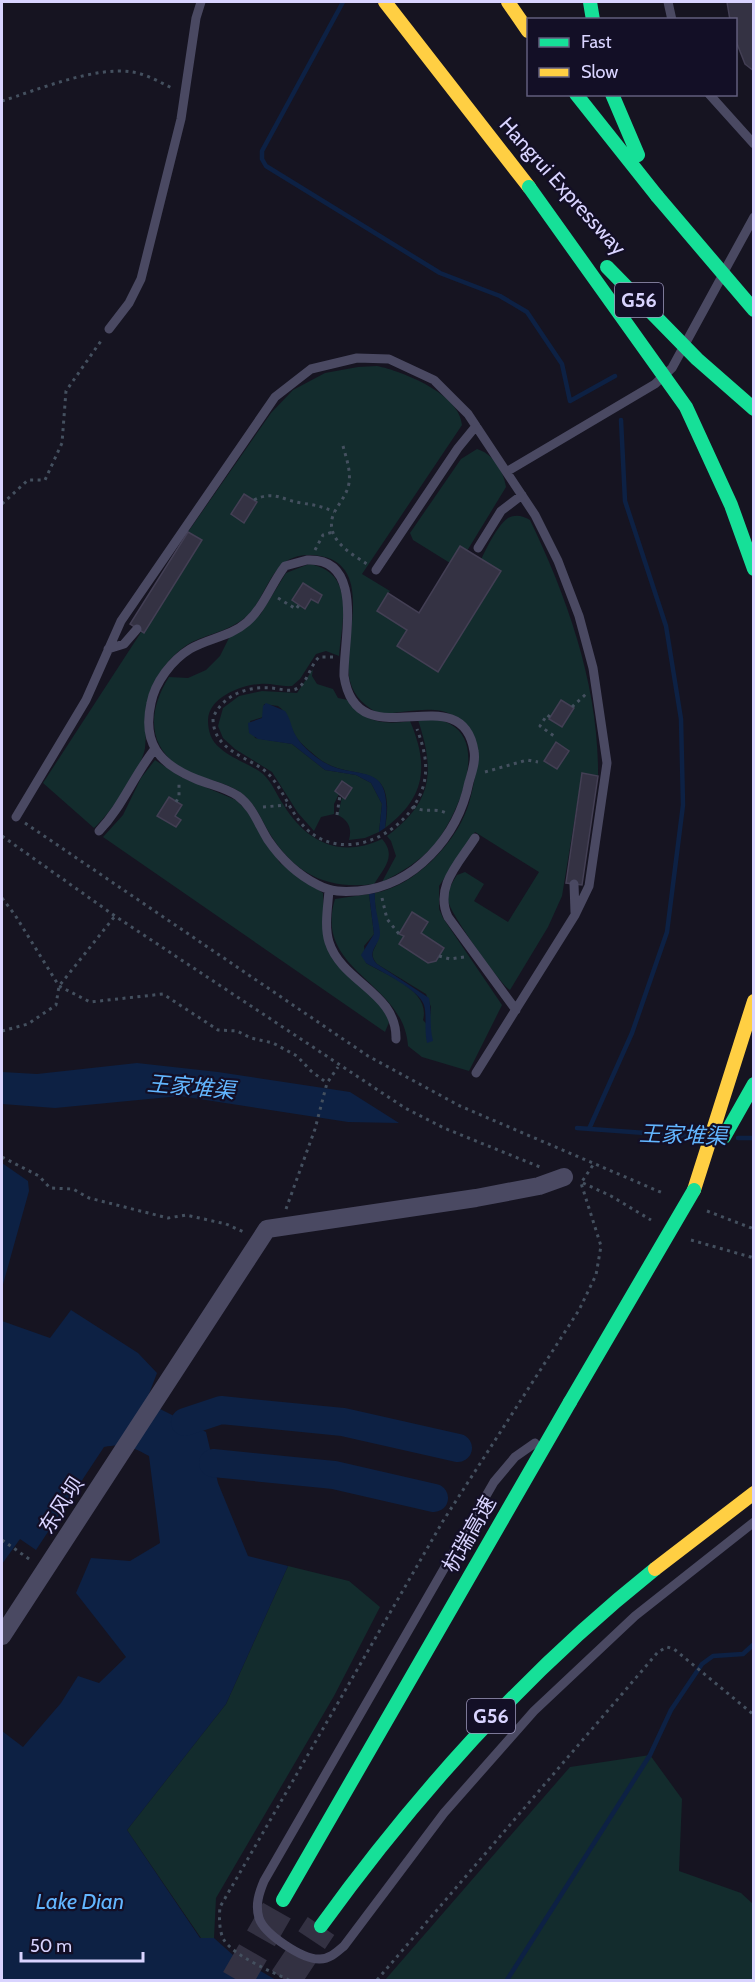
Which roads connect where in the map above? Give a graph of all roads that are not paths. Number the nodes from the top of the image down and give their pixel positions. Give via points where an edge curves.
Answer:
1 (201, 2) edge
2 (385, 2) edge
3 (508, 2) edge
4 (590, 2) edge
5 (668, 2) edge
6 (593, 18) edge
7 (672, 18) edge
8 (527, 30) edge
9 (578, 96) edge
10 (613, 96) edge
11 (711, 96) edge
12 (753, 144) edge
13 (529, 187) junction
14 (657, 196) junction
15 (753, 217) edge
16 (753, 310) edge
17 (109, 329) road end
18 (672, 368) junction
19 (753, 409) edge
20 (476, 426) junction
21 (508, 471) junction
22 (522, 495) junction
23 (753, 543) edge
24 (478, 548) dead end
25 (753, 568) edge
26 (376, 570) road end
27 (137, 628) dead end
28 (108, 649) junction
29 (154, 750) junction
30 (16, 817) road end
31 (99, 831) dead end
32 (475, 838) dead end
33 (574, 884) dead end
34 (329, 890) junction
35 (575, 915) junction
36 (753, 1001) edge
37 (516, 1010) junction
38 (396, 1039) dead end
39 (476, 1073) dead end
40 (753, 1084) edge
41 (573, 1180) road end
42 (694, 1190) junction
43 (559, 1421) junction
44 (753, 1493) edge
45 (753, 1522) edge
46 (2, 1636) edge
47 (283, 1900) tunnel mouth
48 (321, 1926) tunnel mouth

1 - 17 lane via 166,186 141,279
2 - 13 highway, Hangrui Expressway / G56
3 - 8 highway
4 - 6 highway
5 - 7 lane
9 - 14 highway
10 - 14 highway
11 - 12 lane
13 - 19 highway, Hangrui Expressway / G56, bridge via 698,359
13 - 25 highway, bridge via 686,407 732,505
14 - 16 highway, bridge
15 - 18 lane
18 - 21 lane via 655,384
18 - 23 lane via 731,486
20 - 21 lane
20 - 26 lane
20 - 28 lane via 459,402 434,380 389,359 342,360 311,369 265,409 121,621
21 - 22 lane
22 - 24 lane via 501,511
22 - 35 lane via 544,531 585,639 607,763 589,886
27 - 28 lane via 124,644
28 - 30 lane via 86,700
29 - 31 lane via 125,800
29 - 34 lane via 183,773 241,798 280,857 301,875
29 - 34 lane via 150,739 151,703 165,672 189,649 246,623 285,566 314,560 334,568 346,587 348,600 344,663 345,686 351,696 366,712 384,719 440,715 464,729 474,752 465,805 420,865 381,888
32 - 37 lane via 442,896 448,917
33 - 35 lane
34 - 38 lane via 327,930 332,949 351,973 386,1004 394,1020
35 - 37 lane
36 - 42 highway
37 - 39 lane
40 - 42 highway
41 - 46 street, 东风坝 via 271,1231
42 - 43 highway, 杭瑞高速, bridge
43 - 45 lane via 547,1435 515,1457 499,1476 264,1881 258,1900 259,1920 269,1933 300,1953 324,1959 344,1946 444,1813 534,1711 635,1616
43 - 47 highway, 杭瑞高速
44 - 48 highway, G56 via 608,1607 507,1701 421,1794

